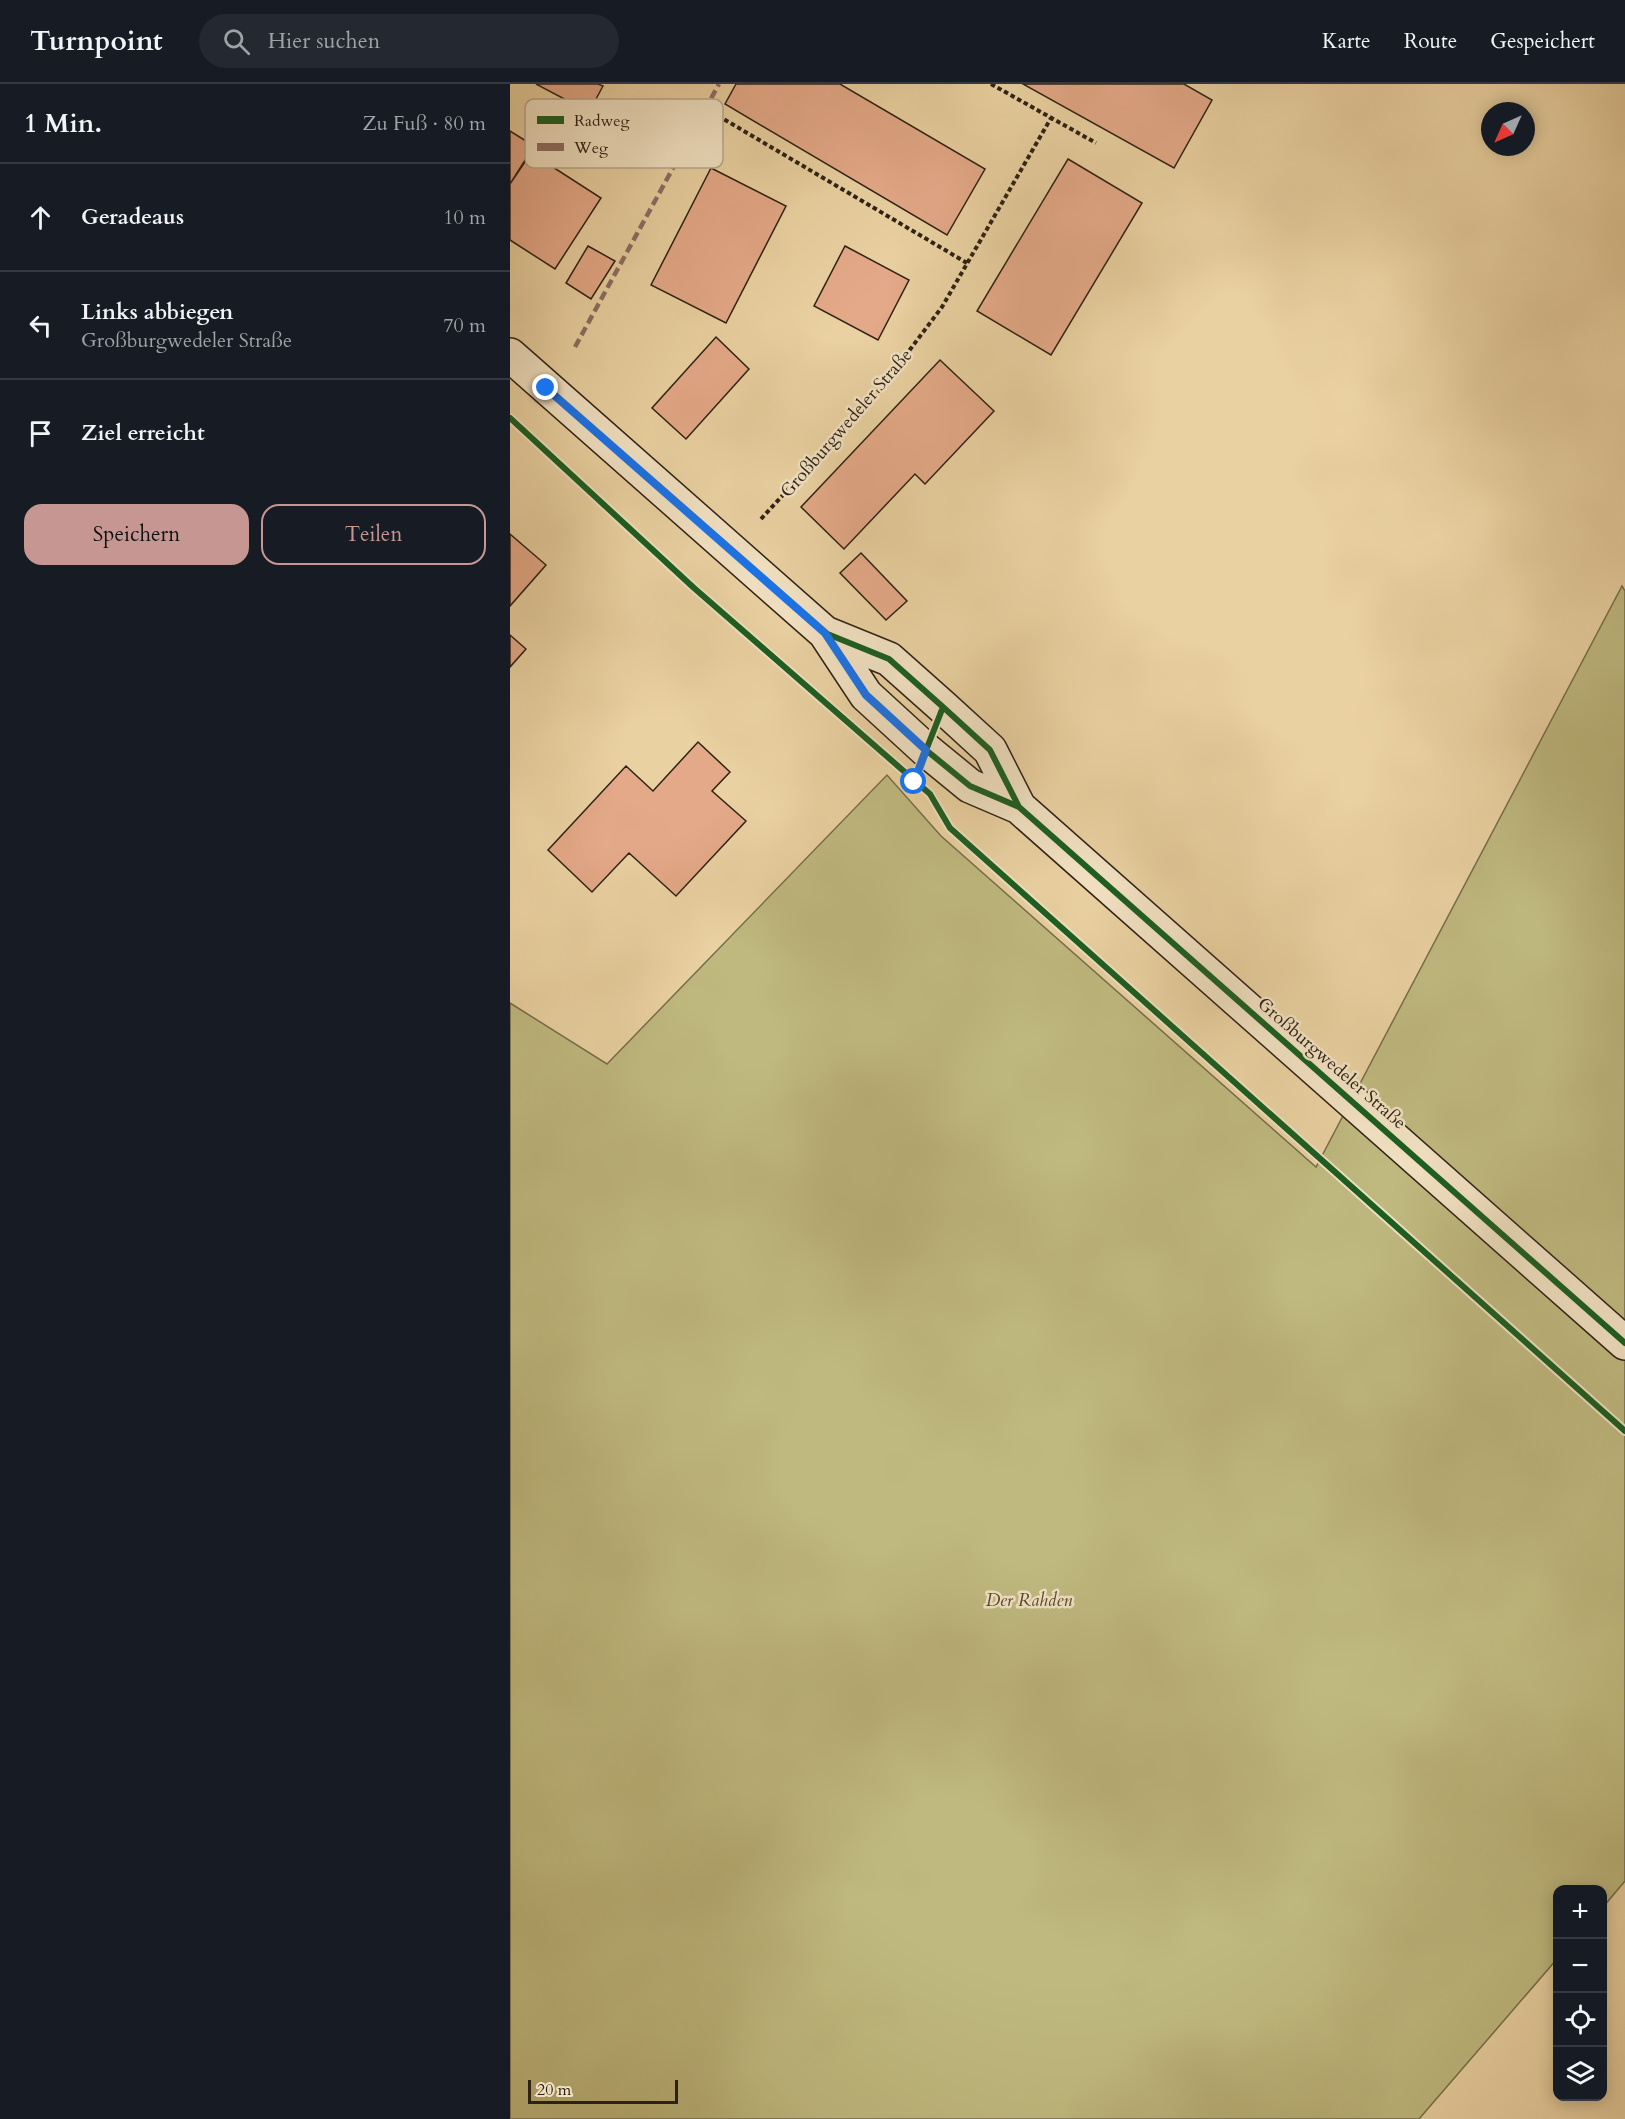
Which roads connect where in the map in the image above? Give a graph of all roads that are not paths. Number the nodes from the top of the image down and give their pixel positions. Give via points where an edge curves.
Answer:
1 (510, 355) edge
2 (825, 633) junction
3 (1018, 807) junction
4 (1625, 1343) edge

1 - 2 street, Großburgwedeler Straße
2 - 3 street, Großburgwedeler Straße via 866,695 926,750 970,786
2 - 3 street, Großburgwedeler Straße via 889,659 951,714 990,750
3 - 4 street, Großburgwedeler Straße

